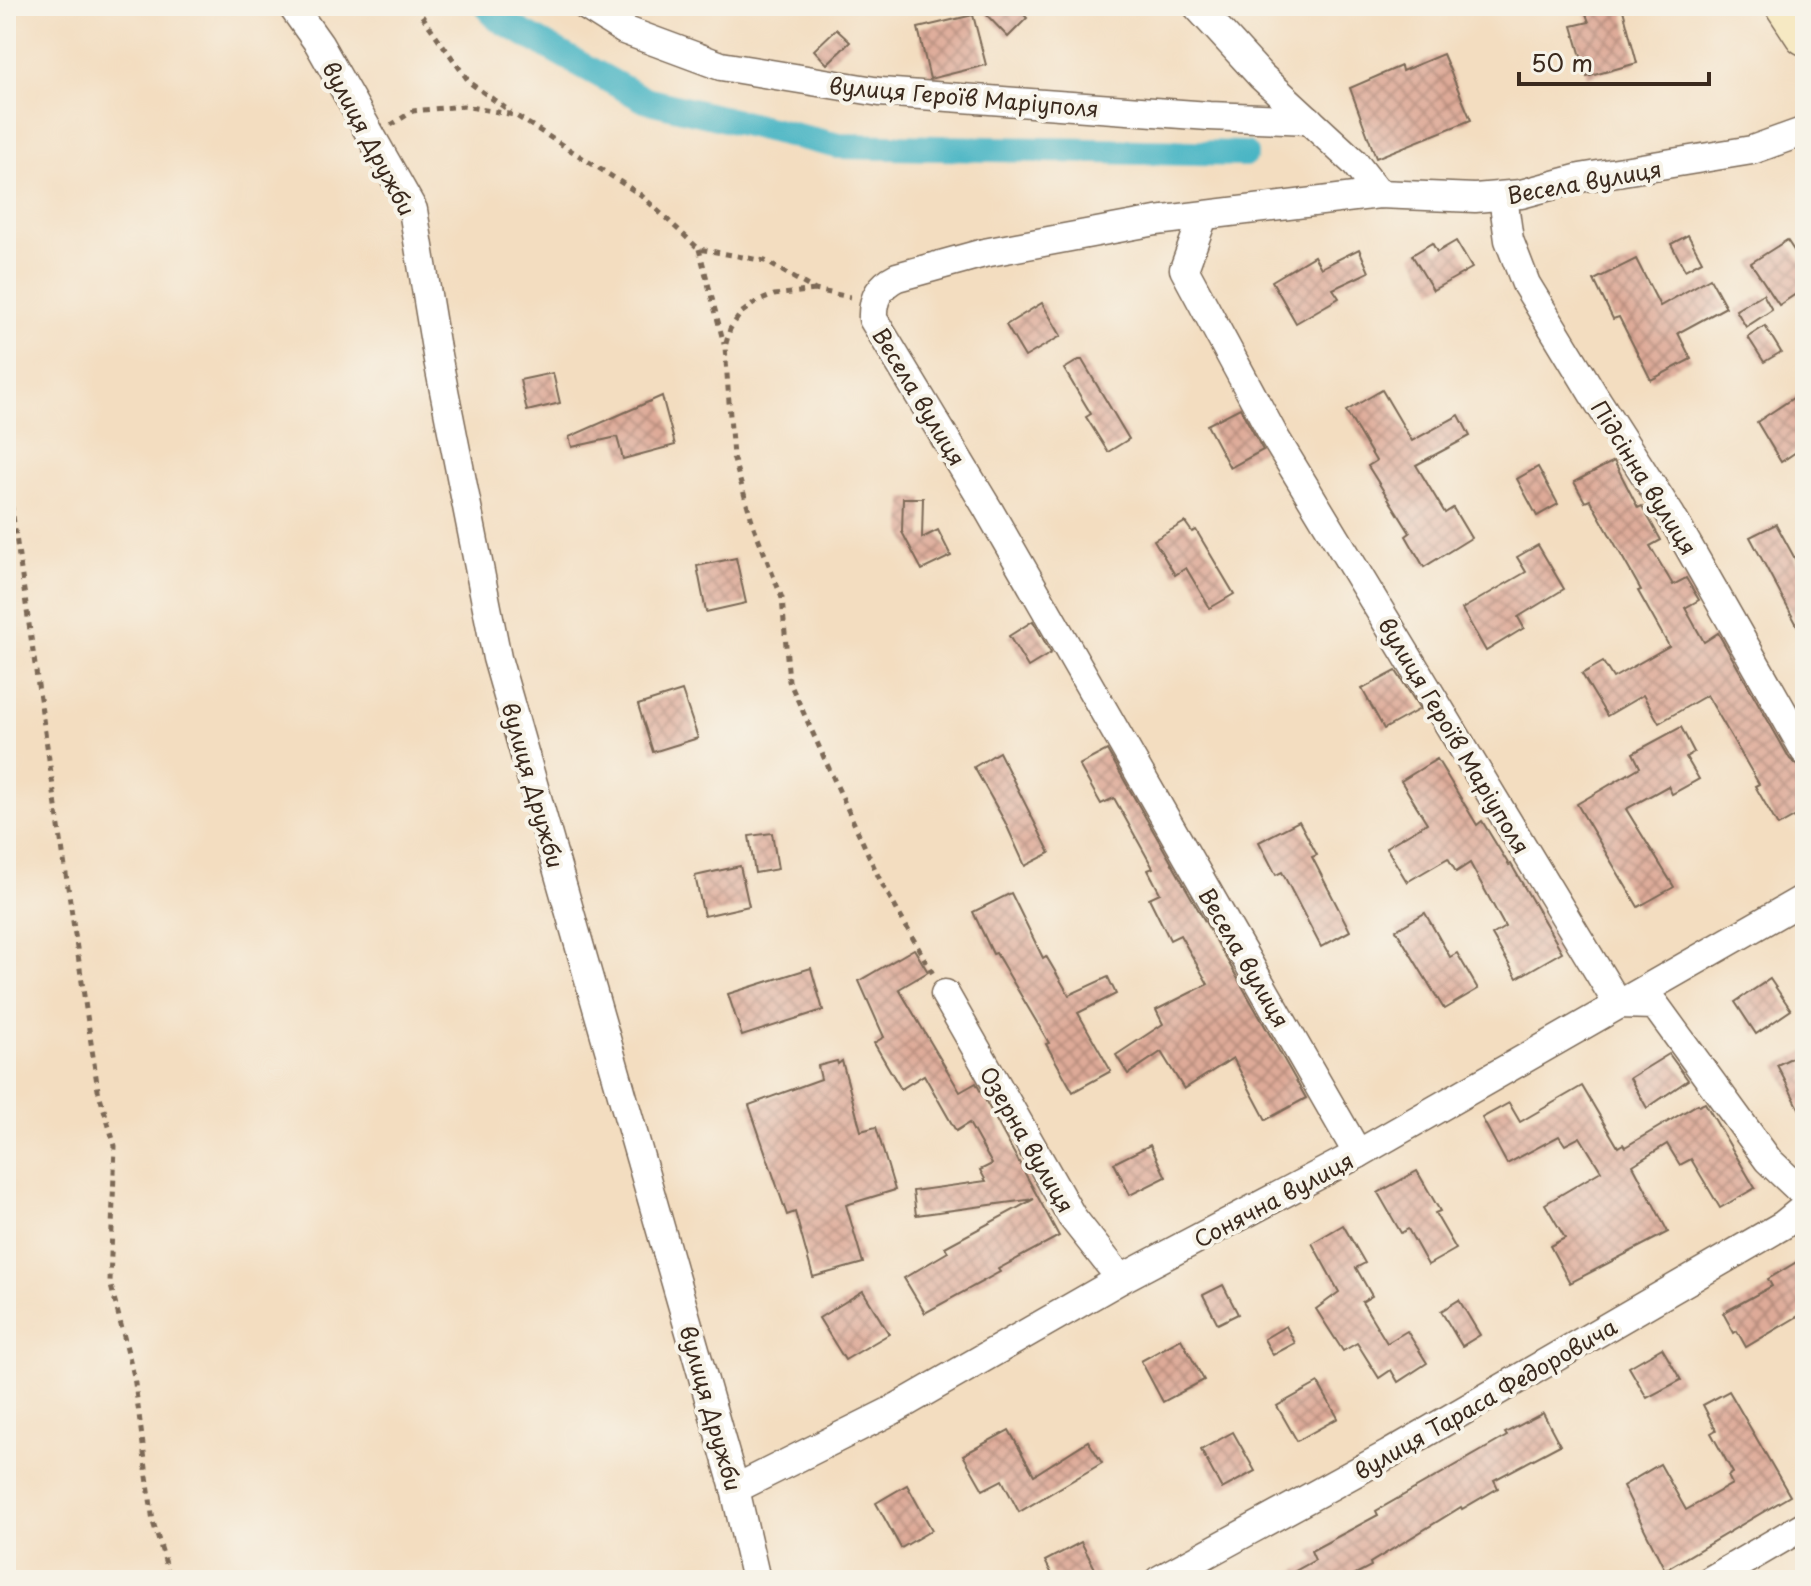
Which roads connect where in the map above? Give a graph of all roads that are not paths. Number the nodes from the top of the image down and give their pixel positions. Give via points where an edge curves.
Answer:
1 (292, 6) edge
2 (586, 6) edge
3 (1197, 6) edge
4 (1786, 6) edge
5 (1805, 35) edge
6 (1309, 120) junction
7 (1805, 131) edge
8 (1379, 194) junction
9 (1503, 197) junction
10 (1203, 217) junction
11 (1805, 751) edge
12 (1805, 898) edge
13 (945, 994) road end
14 (1618, 1004) junction
15 (1358, 1154) junction
16 (1805, 1195) edge
17 (1805, 1207) edge
18 (1121, 1279) junction
19 (735, 1489) junction
20 (1805, 1525) edge
21 (756, 1580) edge
22 (1159, 1580) edge
23 (1711, 1580) edge

1 - 19 street, вулиця Дружби via 413,210 497,658
2 - 6 street, вулиця Героїв Маріуполя via 624,30 721,66 880,92
3 - 6 street
4 - 5 main road
6 - 8 street
7 - 9 street, Весела вулиця via 1732,154 1580,178
8 - 9 street, Весела вулиця
8 - 10 street, Весела вулиця
9 - 11 street, Підсінна вулиця via 1509,240 1526,284 1670,514
10 - 14 street, вулиця Героїв Маріуполя via 1184,269 1274,436
10 - 15 street, Весела вулиця via 1093,231 897,277 880,289 873,319 988,509
12 - 14 street, Сонячна вулиця
13 - 18 street, Озерна вулиця via 1072,1217
14 - 15 street, Сонячна вулиця
14 - 16 street via 1655,1005 1768,1160
15 - 18 street, Сонячна вулиця
17 - 22 street, вулиця Тараса Федоровича via 1783,1225 1402,1447
18 - 19 street, Сонячна вулиця via 891,1411
19 - 21 street, вулиця Дружби
20 - 23 street

